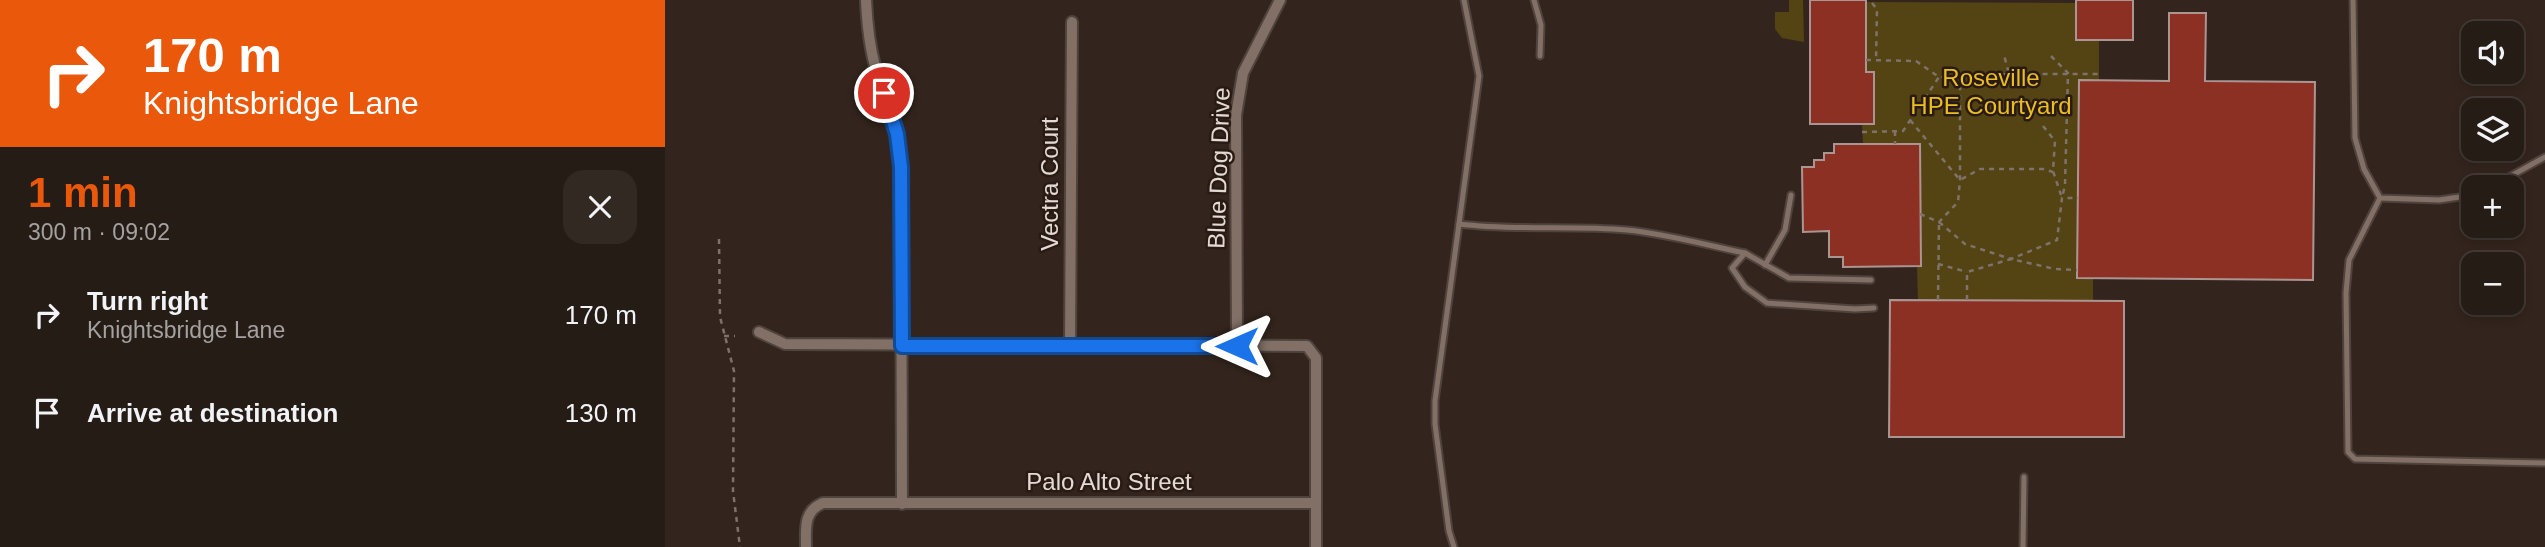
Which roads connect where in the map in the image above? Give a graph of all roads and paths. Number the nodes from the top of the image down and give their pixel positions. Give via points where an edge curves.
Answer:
1 (866, 0) edge
2 (1280, 0) edge
3 (1464, 0) edge
4 (1534, 0) edge
5 (2353, 0) edge
6 (1872, 3) dead end
7 (1072, 22) dead end
8 (2004, 55) dead end
9 (1540, 56) dead end
10 (2051, 56) dead end
11 (1866, 60) dead end
12 (1877, 61) junction
13 (2009, 74) junction
14 (2068, 74) junction
15 (2099, 74) dead end
16 (1960, 76) junction
17 (1939, 77) junction
18 (2019, 86) dead end
19 (1910, 120) junction
20 (2043, 126) dead end
21 (1895, 131) junction
22 (1862, 132) dead end
23 (1895, 144) dead end
24 (2545, 158) edge
25 (2053, 172) junction
26 (2513, 175) edge
27 (1961, 180) junction
28 (1791, 195) dead end
29 (2461, 197) edge
30 (2062, 198) junction
31 (2078, 198) dead end
32 (2380, 198) junction
33 (1920, 215) dead end
34 (1939, 222) junction
35 (1459, 225) junction
36 (719, 239) dead end
37 (1745, 253) junction
38 (2011, 259) junction
39 (1938, 264) junction
40 (1765, 265) junction
41 (2077, 270) dead end
42 (1967, 272) junction
43 (1871, 280) dead end
44 (1938, 300) dead end
45 (1967, 300) dead end
46 (1874, 308) dead end
47 (759, 332) dead end
48 (735, 336) dead end
49 (724, 337) junction
50 (902, 346) junction
51 (1070, 346) junction
52 (1237, 346) junction
53 (2545, 463) edge
54 (2024, 477) dead end
55 (1316, 503) junction
56 (902, 504) junction
57 (740, 547) edge
58 (806, 547) edge
59 (1316, 547) edge
60 (1454, 547) edge
61 (2023, 547) edge

1 - 50 street via 869,40 899,148
2 - 52 street, Blue Dog Drive via 1243,73 1236,115
3 - 35 lane via 1479,76
4 - 9 lane via 1541,25
5 - 32 lane via 2355,138 2364,169
6 - 12 path via 1877,9
7 - 51 street, Vectra Court
8 - 13 path
10 - 14 path
11 - 12 path
12 - 17 path via 1916,61
13 - 14 path
13 - 16 path
13 - 18 path
14 - 15 path
14 - 30 path
16 - 17 path
16 - 27 path
17 - 19 path
19 - 21 path via 1903,131
19 - 27 path
20 - 25 path via 2055,141
21 - 22 path
21 - 23 path
24 - 26 lane
25 - 27 path via 1980,169
25 - 30 path
27 - 34 path via 1958,202
28 - 40 lane via 1785,230
29 - 32 lane
30 - 31 path
30 - 38 path via 2057,240
32 - 53 lane via 2349,260 2348,452 2355,459
33 - 34 path
34 - 38 path via 1965,244
34 - 39 path
35 - 37 lane via 1628,230
35 - 60 lane via 1435,401
36 - 49 path
37 - 40 lane
37 - 46 lane via 1732,268 1745,287 1767,303
38 - 41 path
38 - 42 path
39 - 42 path
39 - 44 path
40 - 43 lane via 1789,278
42 - 45 path
47 - 50 street via 785,344
48 - 49 path
49 - 57 path via 734,371 733,491
50 - 51 street
50 - 56 street
51 - 52 street
52 - 55 street via 1307,346 1316,358
54 - 61 lane
55 - 56 street, Palo Alto Street
55 - 59 street
56 - 58 street, Palo Alto Street via 818,505 807,518

